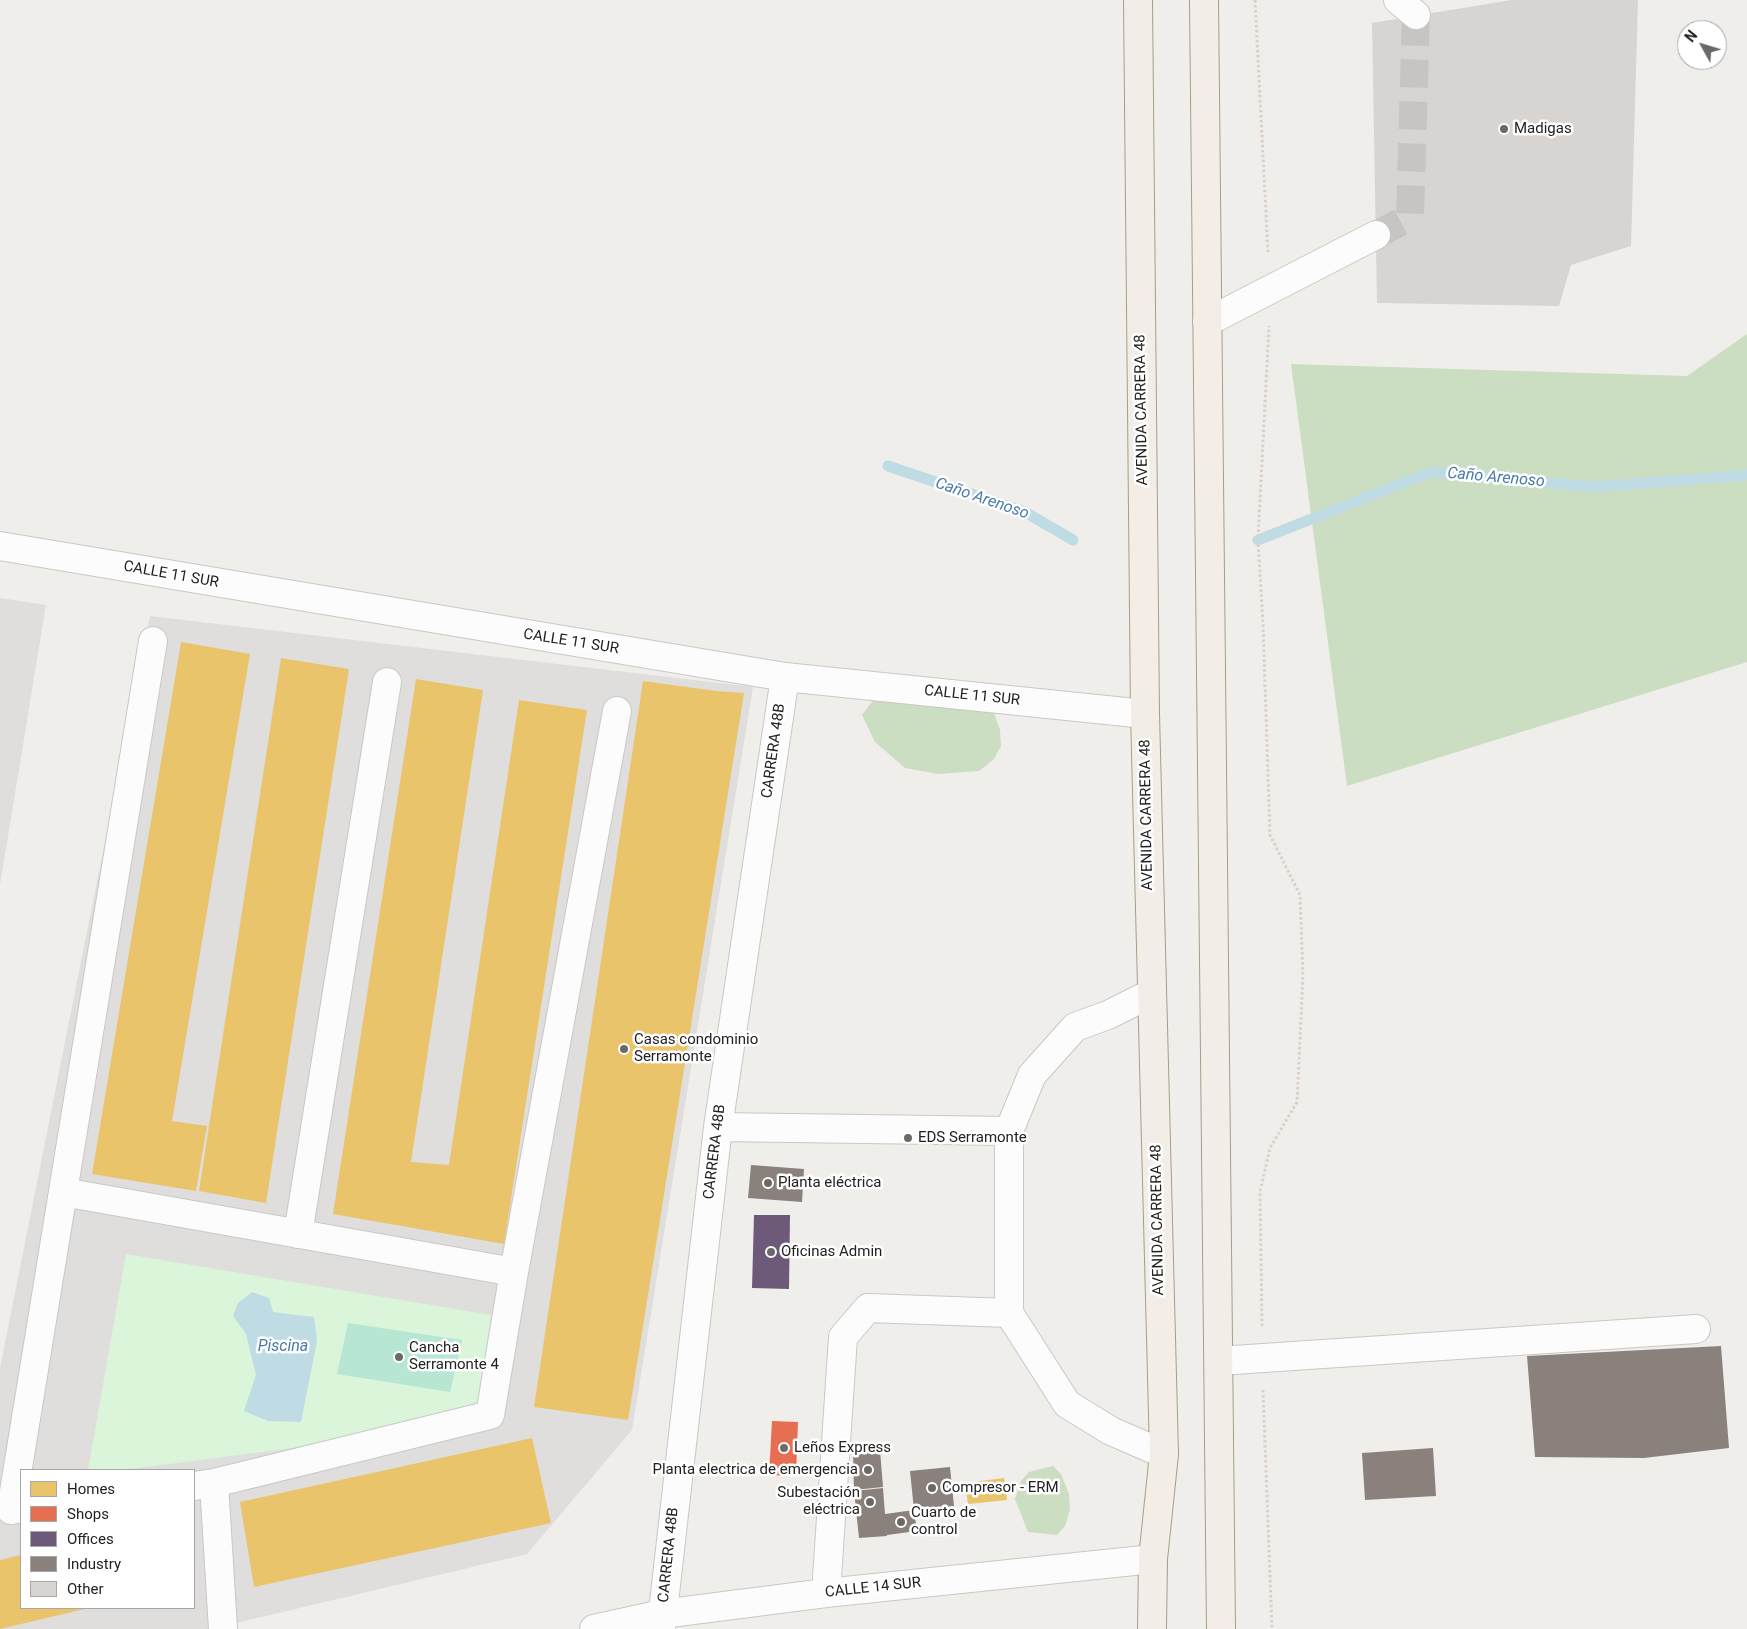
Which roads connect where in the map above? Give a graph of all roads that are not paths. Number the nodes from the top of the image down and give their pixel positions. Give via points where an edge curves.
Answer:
1 (1138, 0) edge
2 (1204, 0) edge
3 (1376, 235) tunnel mouth
4 (1207, 322) junction
5 (0, 546) edge
6 (153, 641) dead end
7 (785, 677) junction
8 (387, 682) dead end
9 (617, 711) dead end
10 (1145, 714) junction
11 (1152, 993) junction
12 (718, 1127) junction
13 (1009, 1132) junction
14 (62, 1192) junction
15 (298, 1234) junction
16 (514, 1272) junction
17 (1009, 1313) junction
18 (1696, 1329) dead end
19 (1219, 1362) junction
20 (1164, 1454) junction
21 (204, 1485) edge
22 (20, 1508) edge
23 (1154, 1559) junction
24 (826, 1593) junction
25 (662, 1622) edge
26 (223, 1629) edge
27 (594, 1629) edge
28 (1152, 1629) edge
29 (1221, 1629) edge

1 - 10 main road, AVENIDA CARRERA 48
2 - 4 main road
3 - 4 street
4 - 19 main road
5 - 7 street, CALLE 11 SUR
6 - 14 street
7 - 10 street, CALLE 11 SUR
7 - 12 street, CARRERA 48B
8 - 15 street
9 - 16 street
10 - 11 main road, AVENIDA CARRERA 48
11 - 13 street via 1075,1027 1032,1075
11 - 20 main road, AVENIDA CARRERA 48
12 - 13 street
12 - 25 street, CARRERA 48B
13 - 17 street
14 - 15 street
14 - 22 street via 11,1510
15 - 16 street
16 - 21 street via 490,1415
17 - 20 street via 1067,1404 1111,1431
17 - 24 street via 868,1308 843,1337
18 - 19 street
19 - 29 main road
20 - 23 main road, AVENIDA CARRERA 48
21 - 26 street
23 - 24 street, CALLE 14 SUR
23 - 28 main road, AVENIDA CARRERA 48
24 - 25 street, CALLE 14 SUR
25 - 27 street, CALLE 14 SUR

